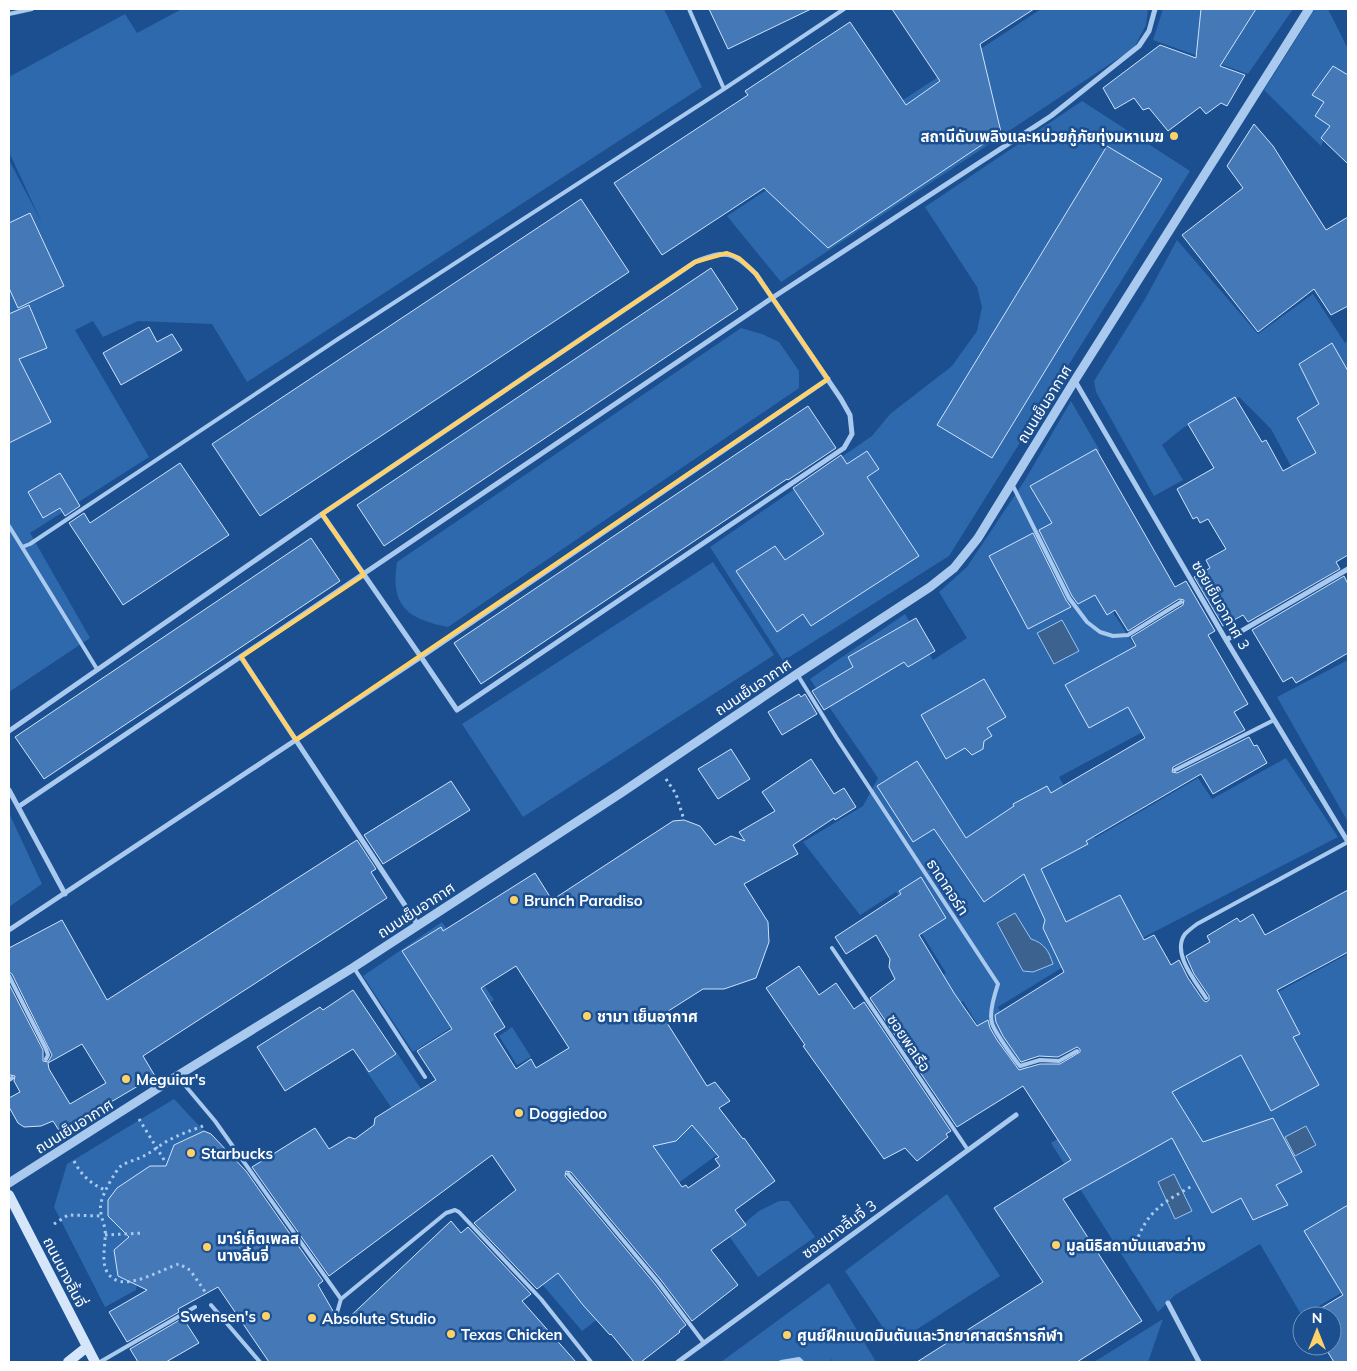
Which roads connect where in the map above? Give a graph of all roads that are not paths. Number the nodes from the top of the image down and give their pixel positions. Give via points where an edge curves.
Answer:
1 (32, 9) edge
2 (690, 9) edge
3 (844, 9) edge
4 (1155, 9) edge
5 (1309, 9) edge
6 (9, 14) edge
7 (724, 89) junction
8 (772, 298) junction
9 (828, 379) junction
10 (1075, 380) junction
11 (1012, 483) junction
12 (322, 514) junction
13 (9, 526) edge
14 (22, 547) junction
15 (1348, 569) edge
16 (364, 575) junction
17 (1181, 602) dead end
18 (1226, 640) junction
19 (241, 657) junction
20 (421, 657) junction
21 (97, 669) junction
22 (797, 674) junction
23 (1274, 720) junction
24 (9, 731) edge
25 (296, 740) junction
26 (1175, 770) dead end
27 (9, 790) edge
28 (18, 807) junction
29 (1348, 842) edge
30 (65, 894) junction
31 (418, 925) junction
32 (9, 930) edge
33 (832, 948) dead end
34 (354, 967) junction
35 (9, 976) edge
36 (1206, 998) dead end
37 (24, 1005) junction
38 (18, 1008) dead end
39 (40, 1036) junction
40 (35, 1039) dead end
41 (1077, 1050) dead end
42 (46, 1059) dead end
43 (177, 1076) junction
44 (425, 1078) dead end
45 (1016, 1115) dead end
46 (968, 1150) junction
47 (568, 1174) dead end
48 (9, 1183) edge
49 (9, 1194) edge
50 (341, 1298) junction
51 (1168, 1303) dead end
52 (211, 1305) road end
53 (195, 1307) dead end
54 (336, 1316) dead end
55 (704, 1343) junction
56 (87, 1347) junction
57 (68, 1362) edge
58 (95, 1362) edge
59 (100, 1362) edge
60 (260, 1362) edge
61 (591, 1362) edge
62 (678, 1362) edge
63 (782, 1362) edge
64 (802, 1362) edge
65 (1199, 1362) edge

1 - 6 lane
2 - 7 lane
3 - 7 lane
4 - 8 street via 1149,31 1138,46 1051,116
5 - 10 street, ถนนเย็นอากาศ
7 - 14 lane
8 - 9 street
8 - 12 street via 740,258 727,253 695,262
8 - 16 street
9 - 20 street
9 - 20 street via 850,415 852,434 844,448 458,710
10 - 11 street, ถนนเย็นอากาศ
10 - 18 street, ซอยเย็นอากาศ 3
11 - 17 lane via 1069,598 1087,622 1100,632 1113,636 1128,635
11 - 22 street, ถนนเย็นอากาศ via 978,538 954,568
12 - 16 street
12 - 21 street
13 - 14 lane
14 - 21 lane
15 - 18 street
16 - 19 street
16 - 20 street
18 - 23 street, ซอยเย็นอากาศ 3
19 - 25 street
19 - 28 street
20 - 25 street
21 - 24 street
22 - 31 street, ถนนเย็นอากาศ
22 - 41 lane, ธาดาคอร์ท via 998,984 992,1022 1012,1058 1020,1066 1040,1060 1059,1061
23 - 26 lane
23 - 29 street, ซอยเย็นอากาศ 3
25 - 30 street
25 - 31 street
27 - 28 street
28 - 30 street
29 - 36 lane via 1197,924 1185,935 1180,945 1184,963
30 - 32 street
31 - 34 street, ถนนเย็นอากาศ
33 - 46 lane, ซอยพลเรือ
34 - 43 street, ถนนเย็นอากาศ
34 - 44 lane
35 - 37 lane
37 - 38 lane
37 - 39 lane
39 - 40 lane
39 - 42 lane via 48,1055
43 - 48 street, ถนนเย็นอากาศ
43 - 50 lane via 215,1121
45 - 46 street, ซอยนางลิ้นจี่ 3
46 - 55 street, ซอยนางลิ้นจี่ 3
47 - 55 lane
49 - 56 main road, ถนนนางลิ้นจี่
50 - 54 lane
50 - 61 lane via 446,1213 455,1210 541,1298
51 - 65 street
52 - 60 lane
53 - 59 lane
55 - 62 street, ซอยนางลิ้นจี่ 3
56 - 57 main road
56 - 58 main road, ถนนนางลิ้นจี่
63 - 64 lane via 799,1359

